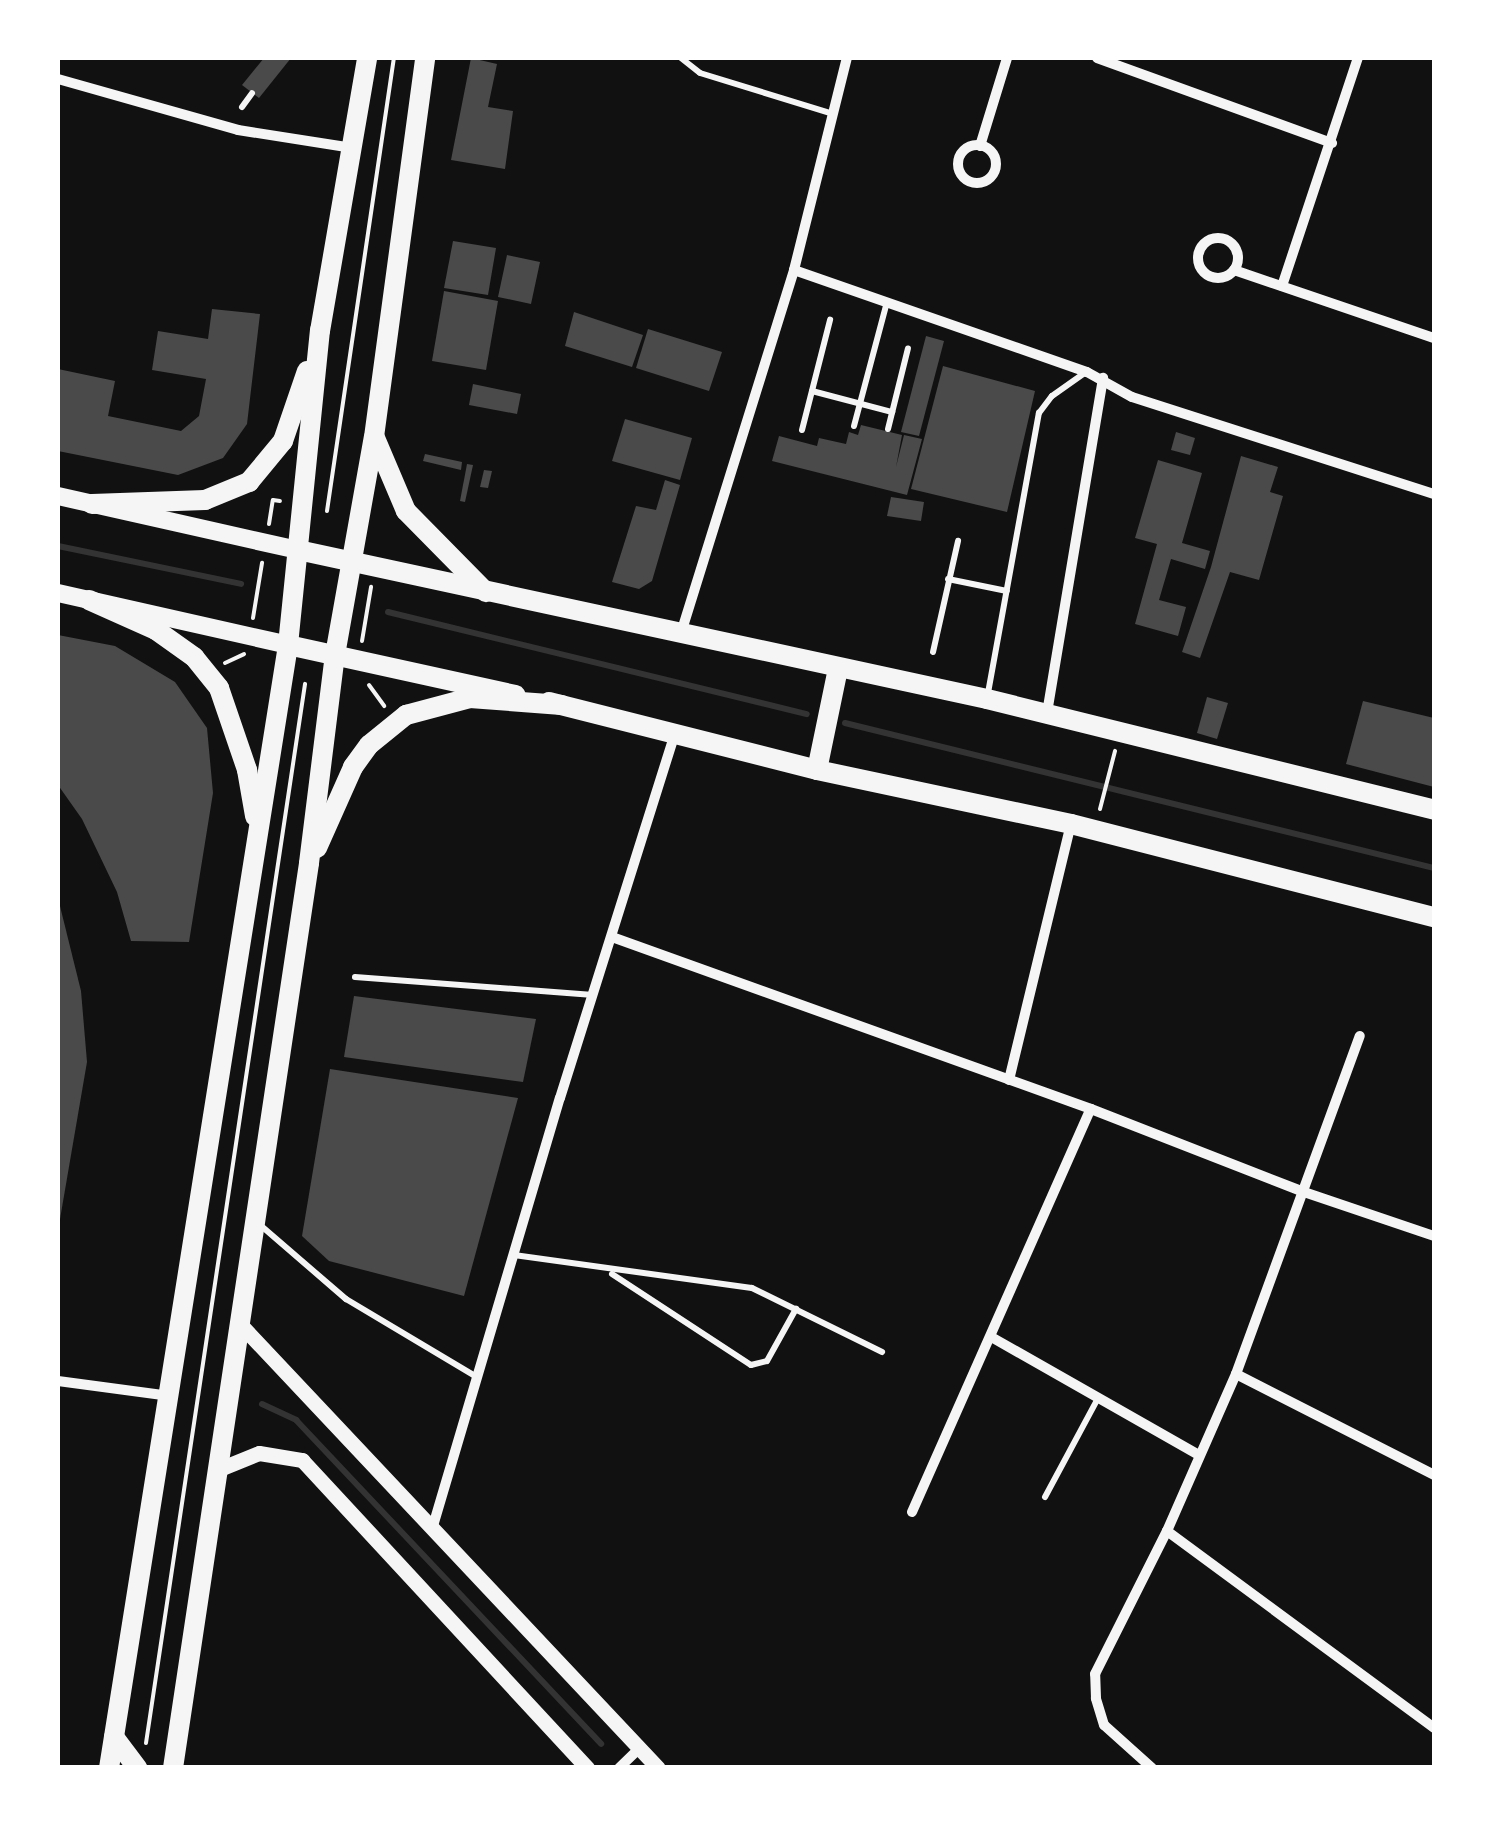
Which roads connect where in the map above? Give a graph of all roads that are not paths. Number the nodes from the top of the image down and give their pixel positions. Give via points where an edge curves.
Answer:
1 (366, 58) edge
2 (425, 58) edge
3 (681, 58) edge
4 (847, 58) edge
5 (1007, 58) edge
6 (1097, 58) edge
7 (1358, 58) edge
8 (58, 78) edge
9 (252, 93) dead end
10 (242, 107) dead end
11 (833, 114) junction
12 (1332, 143) junction
13 (980, 146) dead end
14 (354, 148) junction
15 (794, 270) junction
16 (1234, 270) junction
17 (1282, 286) junction
18 (888, 301) junction
19 (830, 320) dead end
20 (320, 331) junction
21 (1434, 338) edge
22 (908, 348) dead end
23 (1087, 372) junction
24 (1102, 378) junction
25 (812, 391) junction
26 (861, 404) junction
27 (892, 412) junction
28 (854, 426) dead end
29 (888, 429) dead end
30 (802, 430) dead end
31 (374, 437) junction
32 (1434, 494) edge
33 (58, 496) edge
34 (92, 504) junction
35 (958, 540) dead end
36 (298, 550) junction
37 (352, 562) junction
38 (948, 579) junction
39 (1007, 591) junction
40 (486, 592) junction
41 (58, 593) edge
42 (89, 600) junction
43 (680, 634) junction
44 (288, 645) junction
45 (933, 652) dead end
46 (335, 655) junction
47 (838, 669) junction
48 (987, 698) junction
49 (562, 705) junction
50 (1046, 713) junction
51 (675, 733) junction
52 (816, 770) junction
53 (1434, 810) edge
54 (1072, 824) junction
55 (258, 834) junction
56 (309, 863) junction
57 (1434, 916) edge
58 (612, 937) junction
59 (355, 977) dead end
60 (594, 995) junction
61 (1360, 1036) dead end
62 (1009, 1080) junction
63 (1091, 1109) junction
64 (1301, 1191) junction
65 (254, 1220) junction
66 (1434, 1236) edge
67 (513, 1254) junction
68 (606, 1271) junction
69 (796, 1309) junction
70 (239, 1322) junction
71 (993, 1338) junction
72 (882, 1352) dead end
73 (1236, 1374) junction
74 (477, 1377) junction
75 (58, 1381) edge
76 (170, 1396) junction
77 (1098, 1398) junction
78 (1199, 1456) junction
79 (217, 1470) junction
80 (1434, 1475) edge
81 (1045, 1497) dead end
82 (912, 1512) dead end
83 (433, 1526) junction
84 (1167, 1531) junction
85 (1434, 1728) edge
86 (114, 1737) junction
87 (640, 1748) junction
88 (174, 1760) edge
89 (144, 1761) edge
90 (109, 1768) edge
91 (587, 1768) edge
92 (620, 1768) edge
93 (658, 1768) edge
94 (1152, 1768) edge

1 - 14 main road
2 - 31 main road
3 - 11 lane via 700,72
4 - 11 street
5 - 13 street
6 - 12 street
7 - 12 street
8 - 14 street via 238,130
9 - 10 lane
11 - 15 street
12 - 17 street
14 - 20 main road
15 - 18 street
15 - 43 street
16 - 16 street via 1238,258 1230,241 1211,238 1200,247 1200,267 1209,276 1223,278
16 - 17 street
17 - 21 street
18 - 23 street
18 - 26 lane
19 - 25 lane
20 - 34 main road via 284,442 249,482 204,500
20 - 36 main road
22 - 27 lane
23 - 24 street
23 - 39 lane via 1039,413
24 - 32 street via 1132,396
24 - 50 street
25 - 26 lane
25 - 30 lane
26 - 27 lane
26 - 28 lane
27 - 29 lane
31 - 37 main road
31 - 40 main road via 406,510
33 - 34 main road
34 - 36 main road
35 - 38 lane
36 - 37 main road
36 - 44 main road
37 - 40 main road
37 - 46 main road
38 - 39 lane
38 - 45 lane
39 - 48 lane
40 - 43 main road
41 - 42 main road
42 - 44 main road
42 - 55 main road via 156,630 194,657 219,688 247,770
43 - 47 main road
44 - 46 main road
44 - 55 main road
46 - 49 main road
46 - 56 main road
47 - 48 main road
47 - 52 main road
48 - 50 main road
49 - 51 main road
49 - 56 main road via 470,698 432,705 396,722 353,767
50 - 53 main road
51 - 52 main road
51 - 58 street
52 - 54 main road
54 - 57 main road
54 - 62 street
55 - 76 main road
56 - 65 main road
58 - 60 street
58 - 62 street
59 - 60 lane
60 - 67 street
61 - 64 street
62 - 63 street
63 - 64 street
63 - 71 street
64 - 66 street
64 - 73 street
65 - 70 main road
65 - 74 lane via 346,1300
67 - 68 lane
67 - 74 street
68 - 69 lane via 752,1288
68 - 69 lane via 751,1365 767,1361
69 - 72 lane
70 - 79 main road
70 - 83 street
71 - 77 street
71 - 82 street
73 - 78 street
73 - 80 street
74 - 83 street
75 - 76 street
76 - 86 main road
77 - 78 street
77 - 81 lane
78 - 84 street
79 - 88 main road
79 - 91 street via 258,1452 302,1460
83 - 87 street
84 - 85 street
84 - 94 street via 1095,1674 1104,1725
86 - 89 main road
86 - 90 main road
87 - 92 street
87 - 93 street
88 - 89 main road via 164,1766

